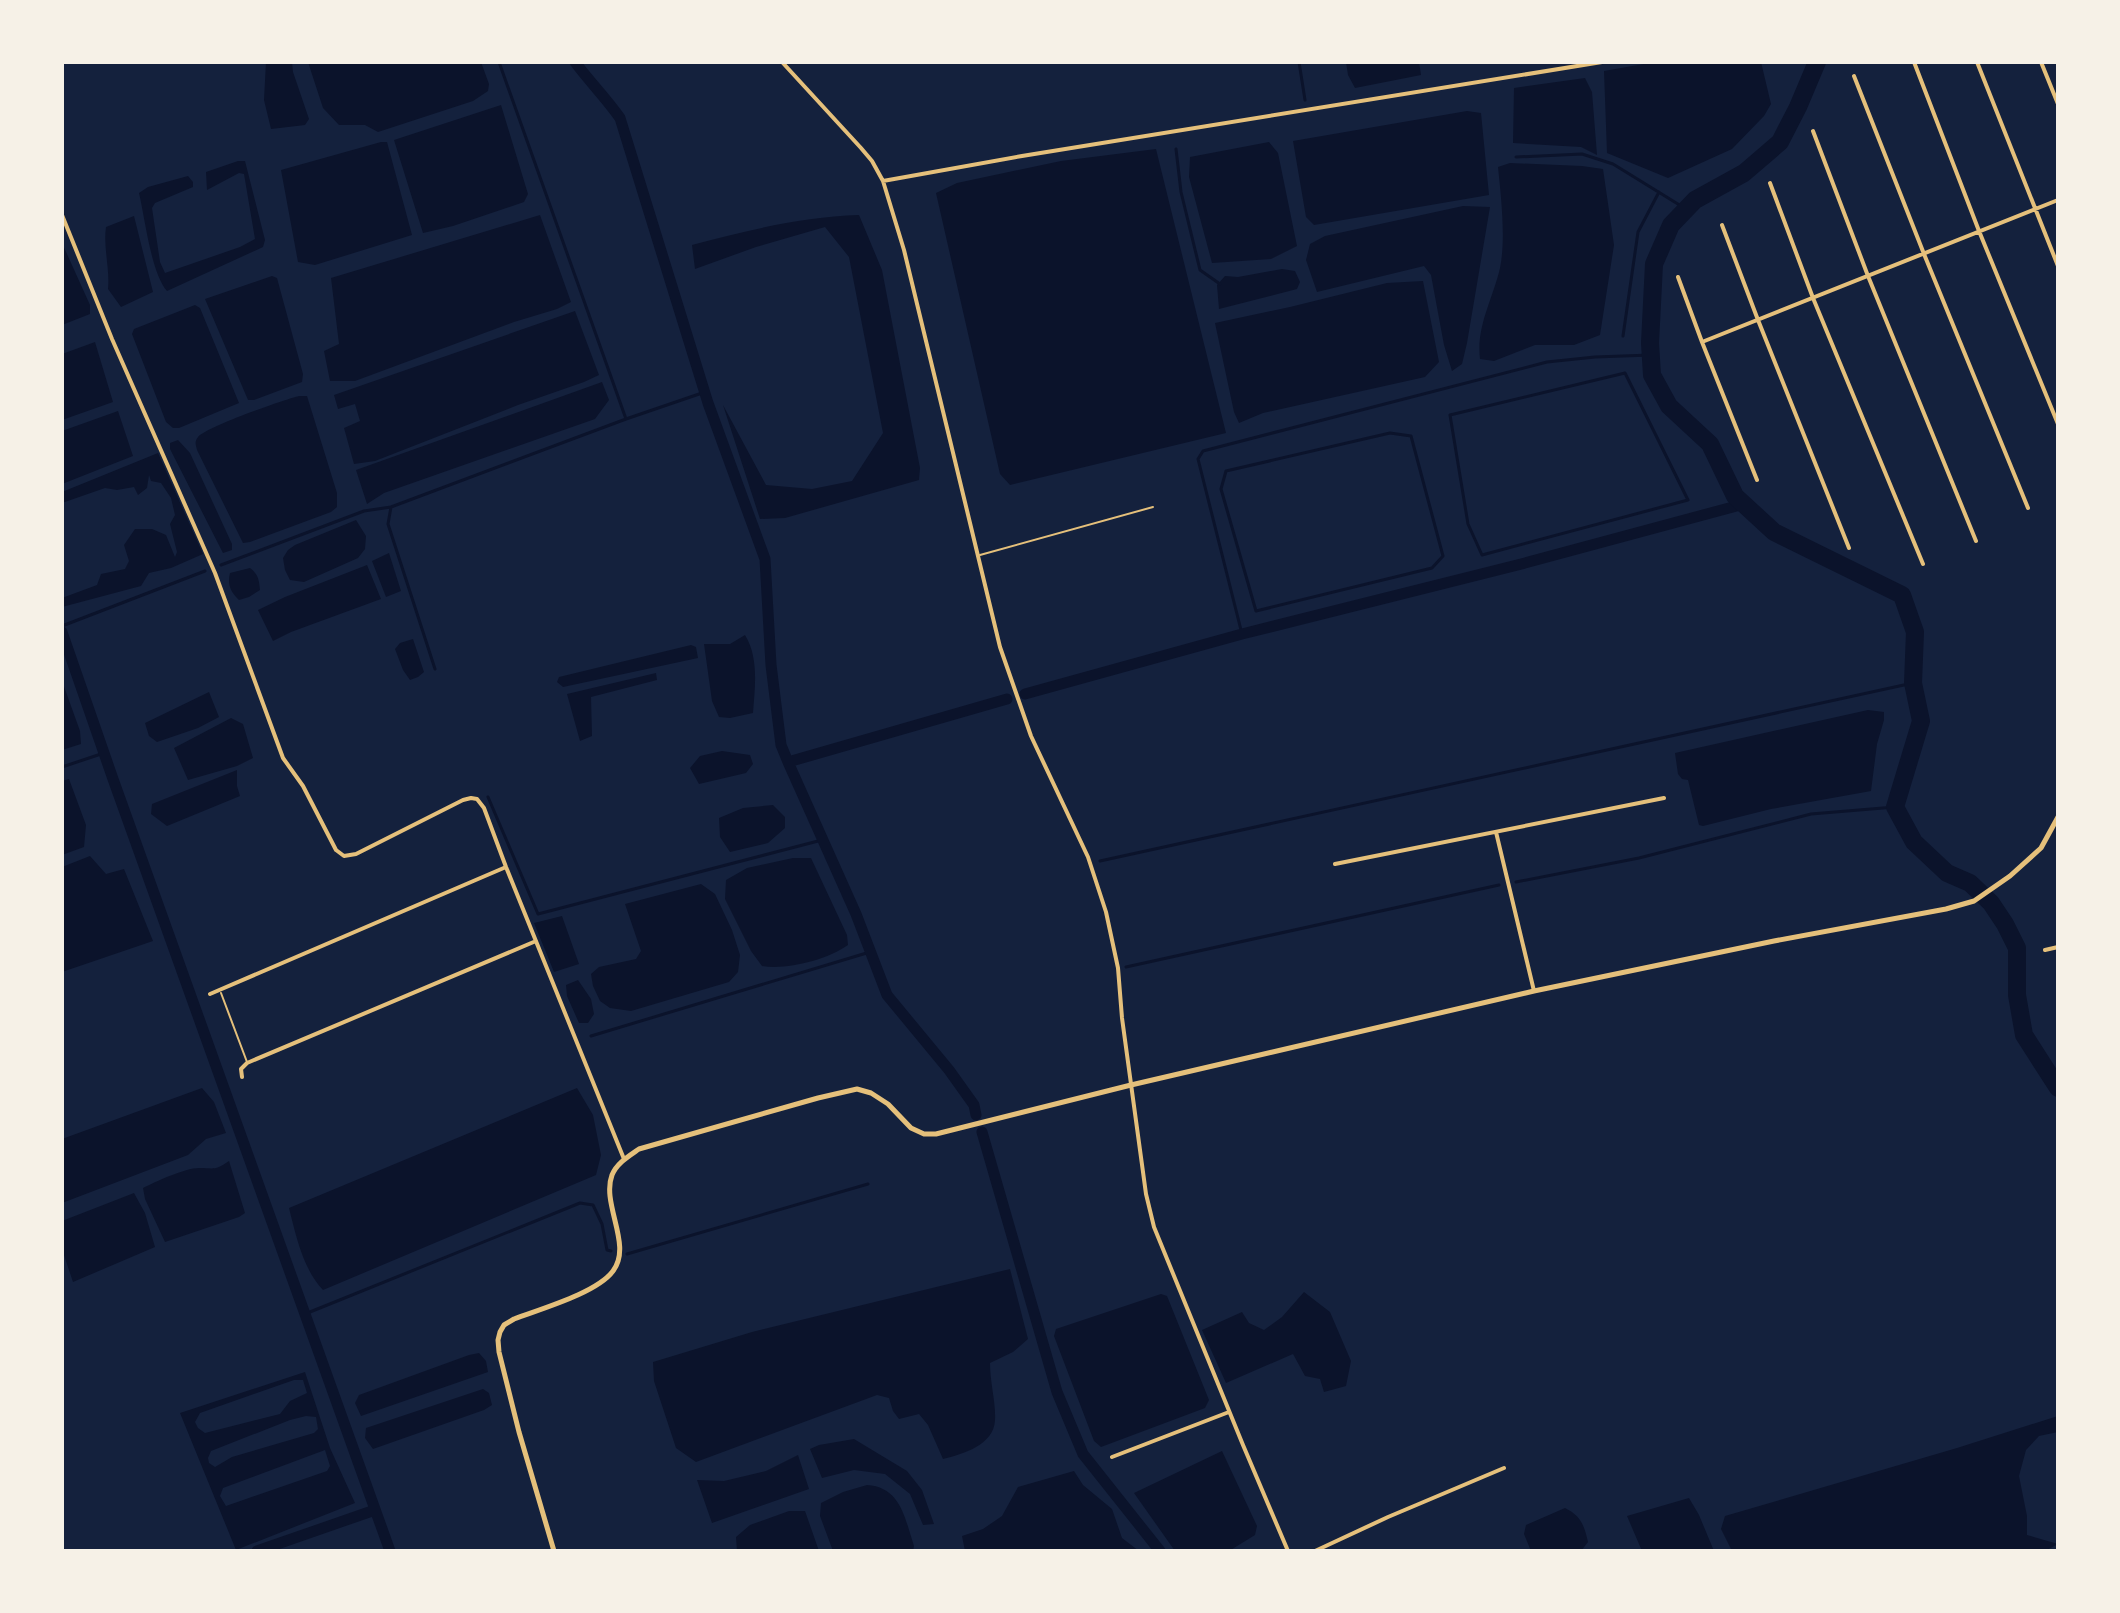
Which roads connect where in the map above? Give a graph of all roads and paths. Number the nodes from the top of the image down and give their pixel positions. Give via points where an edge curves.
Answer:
1 (782, 62) edge
2 (1602, 62) edge
3 (1914, 62) edge
4 (1977, 62) edge
5 (2041, 62) edge
6 (1854, 76) dead end
7 (2058, 104) edge
8 (1813, 131) dead end
9 (883, 181) junction
10 (1770, 183) dead end
11 (2058, 200) edge
12 (2035, 209) junction
13 (62, 215) edge
14 (1722, 225) dead end
15 (1979, 231) junction
16 (1924, 254) junction
17 (2058, 266) edge
18 (1868, 276) junction
19 (1678, 277) dead end
20 (1813, 298) junction
21 (1758, 320) junction
22 (1702, 342) junction
23 (2058, 424) edge
24 (1757, 480) dead end
25 (1153, 507) dead end
26 (2028, 508) dead end
27 (1976, 541) dead end
28 (1849, 548) dead end
29 (979, 556) junction
30 (1923, 564) dead end
31 (1664, 798) dead end
32 (2058, 817) edge
33 (1496, 832) junction
34 (1335, 864) dead end
35 (506, 867) junction
36 (536, 941) junction
37 (2058, 947) edge
38 (2045, 950) dead end
39 (220, 990) junction
40 (1534, 991) junction
41 (210, 994) dead end
42 (247, 1063) junction
43 (242, 1077) dead end
44 (1131, 1085) junction
45 (624, 1159) junction
46 (1229, 1412) junction
47 (1112, 1457) dead end
48 (1504, 1468) dead end
49 (554, 1551) edge
50 (1288, 1551) edge
51 (1315, 1551) edge

1 - 9 street via 861,148
2 - 9 street
3 - 15 street
4 - 12 street
5 - 7 street
6 - 16 street
8 - 18 street
9 - 29 street
10 - 20 street
11 - 12 street
12 - 15 street
12 - 17 street
13 - 35 street via 215,573 283,758 336,850 344,856 356,854 471,798 484,808
14 - 21 street
15 - 16 street
15 - 23 street
16 - 18 street
16 - 26 street
18 - 20 street
18 - 27 street
19 - 22 street
20 - 21 street
20 - 30 street
21 - 22 street
21 - 28 street
22 - 24 street
25 - 29 lane
29 - 44 street via 1022,715 1099,886 1118,968
31 - 33 street
32 - 40 street via 2041,848 1974,901
33 - 34 street
33 - 40 street
35 - 36 street
35 - 39 street
36 - 42 street
36 - 45 street
37 - 38 street
39 - 41 street
39 - 42 lane
40 - 44 street
42 - 43 street
44 - 45 street via 936,1134 911,1128 888,1104 857,1089 639,1149
44 - 46 street via 1154,1227
45 - 49 street via 612,1175 610,1195 621,1254 614,1271 587,1290 514,1319 504,1325 498,1340
46 - 47 street
46 - 50 street
48 - 51 street

